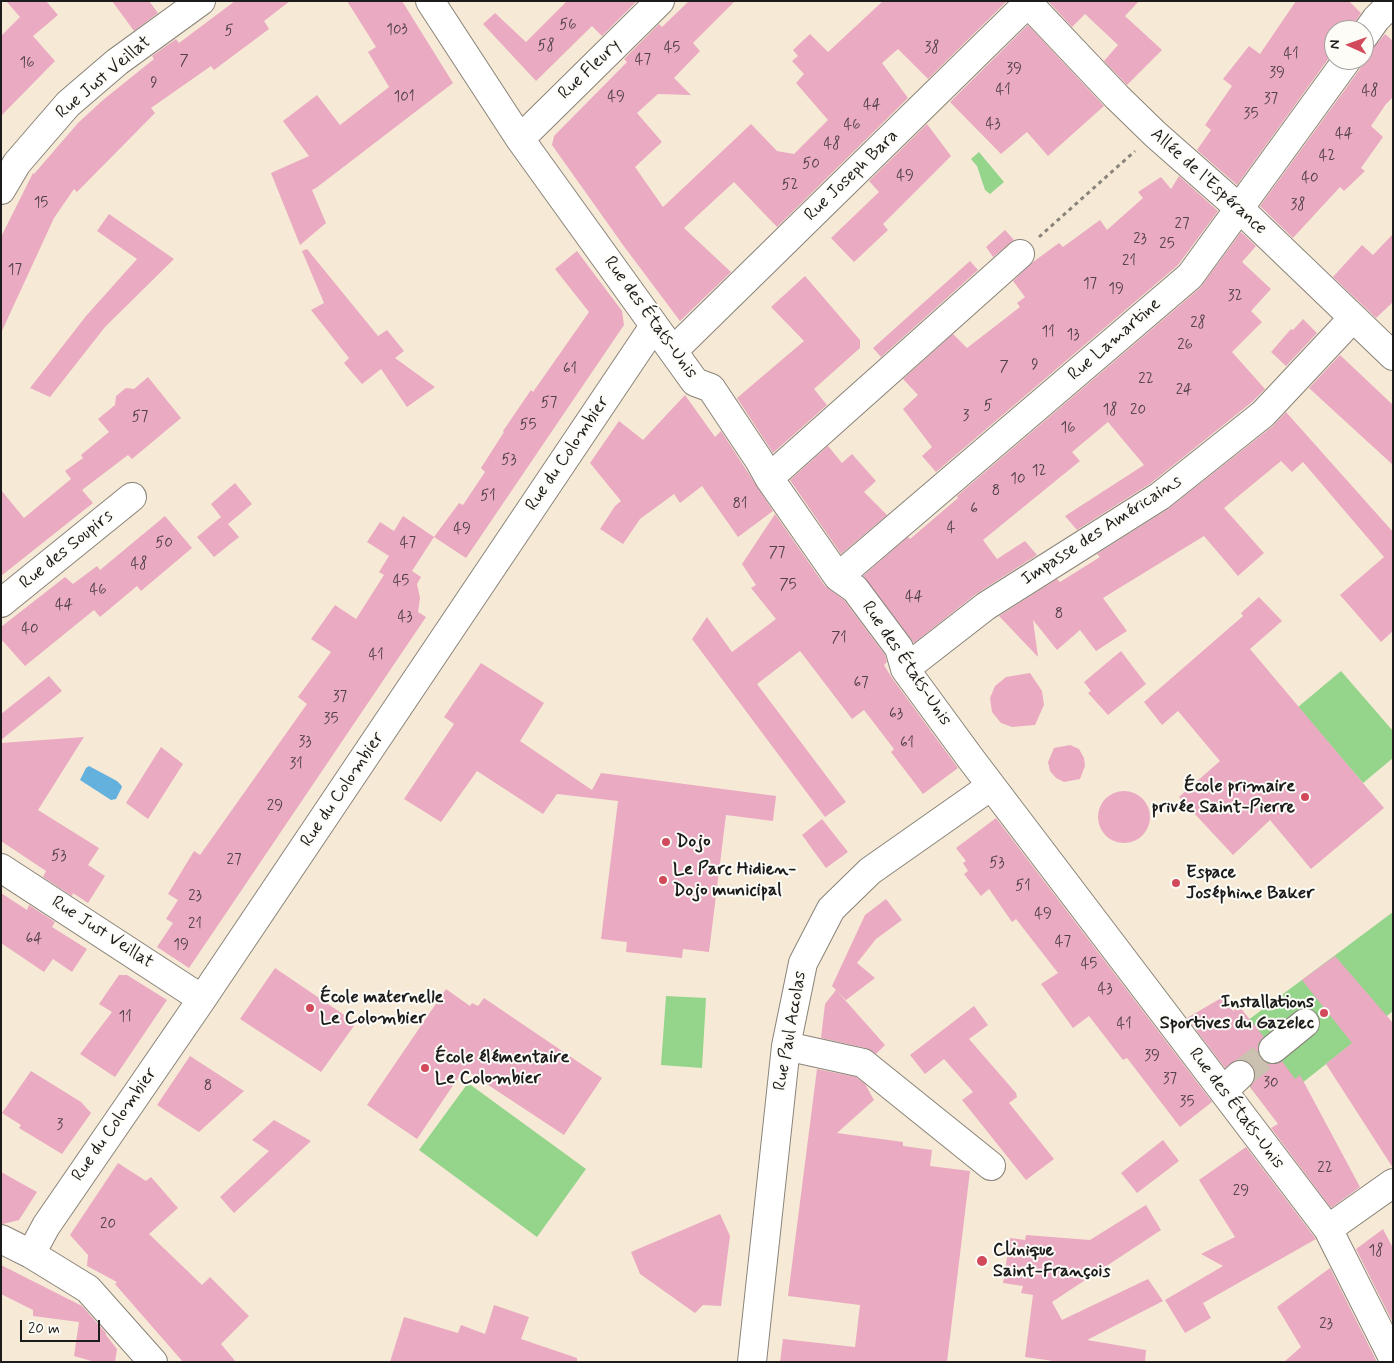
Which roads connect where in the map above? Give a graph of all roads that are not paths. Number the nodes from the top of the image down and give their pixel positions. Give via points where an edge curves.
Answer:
1 (201, 1) edge
2 (430, 1) edge
3 (660, 1) edge
4 (1029, 2) edge
5 (1393, 2) edge
6 (1374, 22) edge
7 (1340, 70) edge
8 (520, 139) junction
9 (1, 190) edge
10 (1240, 209) junction
11 (1020, 254) road end
12 (1353, 318) junction
13 (654, 326) junction
14 (674, 350) junction
15 (1393, 356) edge
16 (769, 478) junction
17 (132, 497) dead end
18 (838, 578) junction
19 (1, 604) edge
20 (905, 669) junction
21 (992, 787) junction
22 (1, 868) edge
23 (202, 999) junction
24 (1305, 1023) dead end
25 (786, 1046) junction
26 (1273, 1049) tunnel mouth
27 (991, 1166) dead end
28 (1393, 1184) edge
29 (1328, 1230) junction
30 (1, 1239) edge
31 (31, 1254) junction
32 (1393, 1358) edge
33 (152, 1362) edge
34 (752, 1362) edge

1 - 9 street, Rue Just Veillat via 118,62 68,104 17,162
2 - 8 street, Rue des États-Unis
3 - 8 street, Rue Fleury
4 - 10 street, Allée de l'Espérance via 1117,97
4 - 14 street, Rue Joseph Bara
5 - 6 street
7 - 10 street, Rue Lamartine
8 - 13 street, Rue des États-Unis
10 - 12 street, Allée de l'Espérance
10 - 18 street, Rue Lamartine via 1190,276
11 - 16 street
12 - 15 street, Allée de l'Espérance
12 - 20 street, Impasse des Américains via 1263,414 1160,496 986,606
13 - 14 street, Rue des États-Unis
13 - 23 street, Rue du Colombier
14 - 16 street, Rue des États-Unis via 695,382 711,388
16 - 18 street, Rue des États-Unis
17 - 19 street, Rue des Soupirs
18 - 20 street, Rue des États-Unis via 855,589 899,648
20 - 21 street, Rue des États-Unis
21 - 25 street, Rue Paul Accolas via 870,871 831,908 802,963
21 - 29 street, Rue des États-Unis via 1232,1083
22 - 23 street, Rue Just Veillat
23 - 31 street, Rue du Colombier via 46,1226
24 - 26 street
25 - 27 street via 863,1063
25 - 34 street, Rue Paul Accolas
28 - 29 street
29 - 32 street, Rue des États-Unis
30 - 31 street
31 - 33 street via 88,1288

